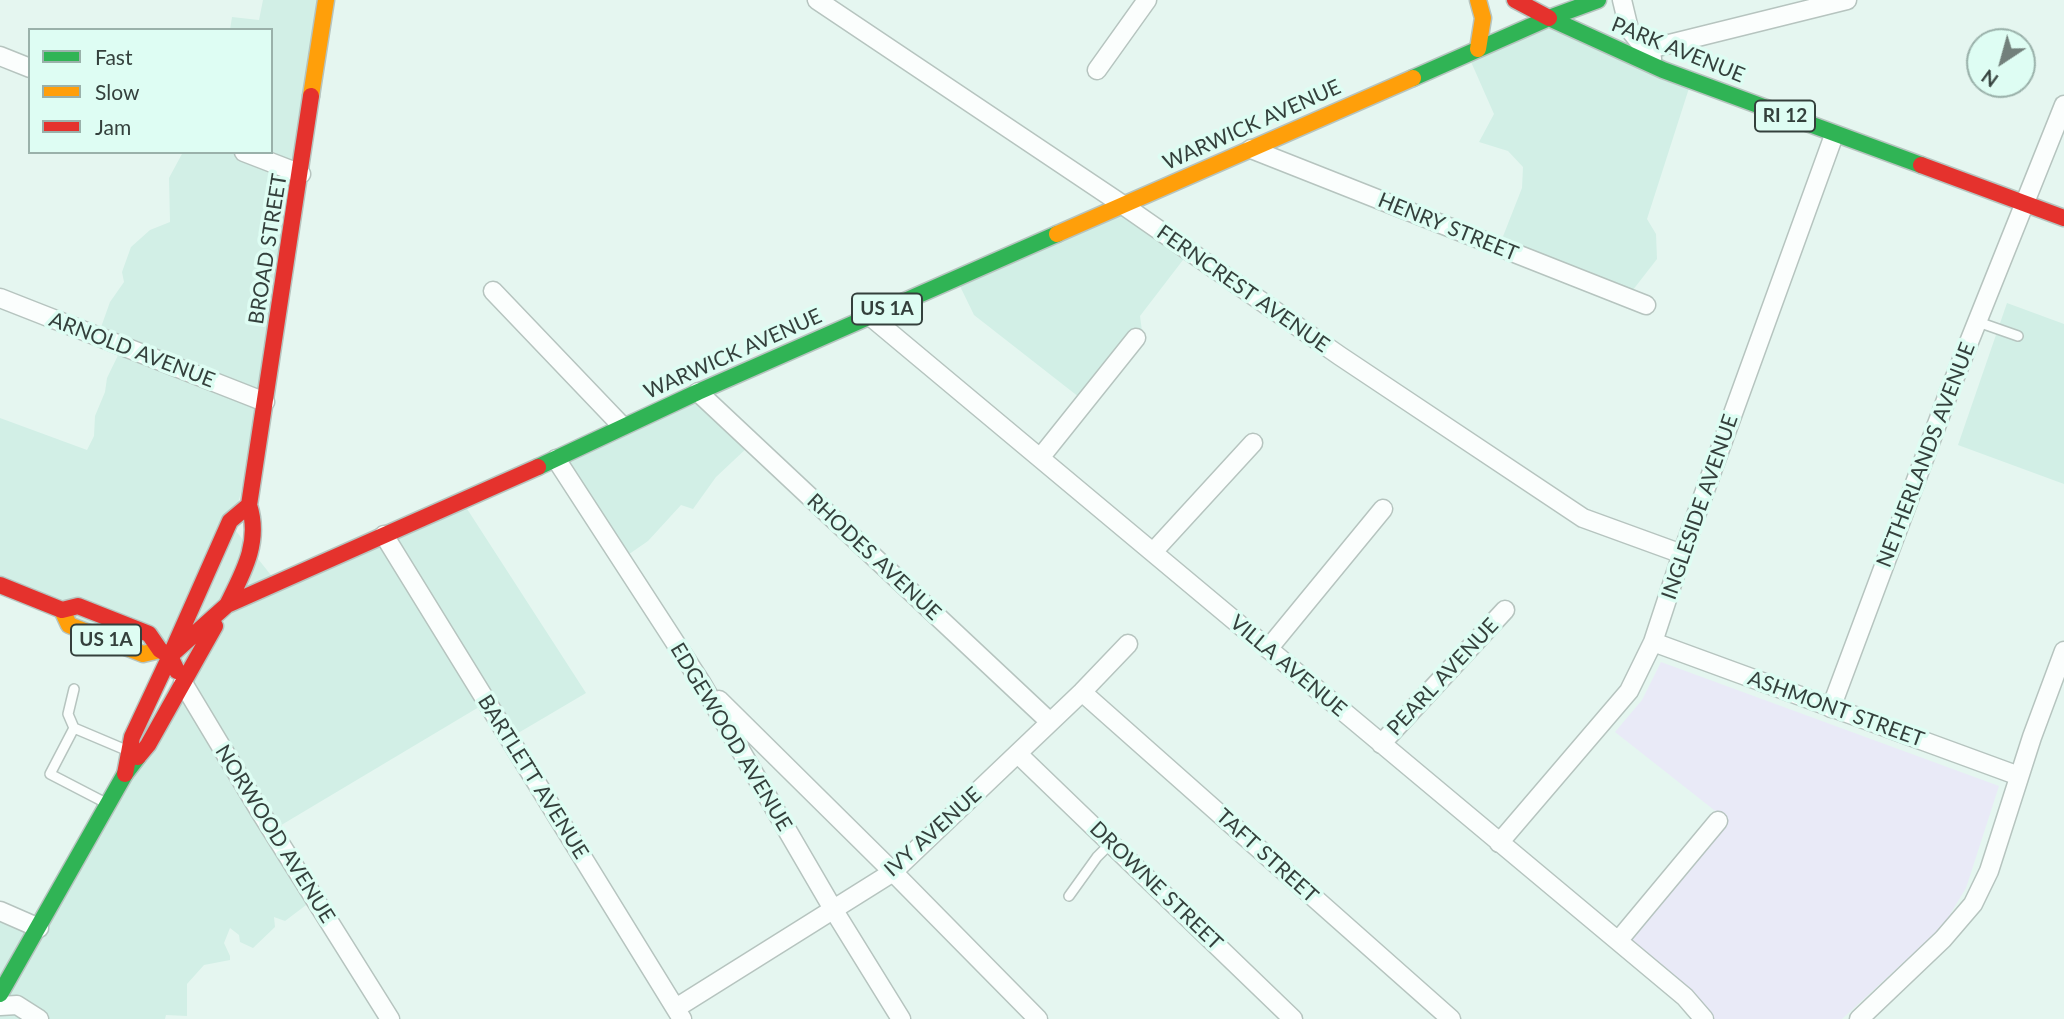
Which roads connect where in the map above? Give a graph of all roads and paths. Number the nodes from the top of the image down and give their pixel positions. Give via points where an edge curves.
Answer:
1 (326, 0) edge
2 (817, 0) edge
3 (1147, 0) edge
4 (1478, 0) edge
5 (1515, 0) edge
6 (1598, 0) edge
7 (1622, 0) edge
8 (1847, 0) edge
9 (1549, 18) junction
10 (1478, 49) junction
11 (1645, 50) junction
12 (0, 56) edge
13 (28, 67) edge
14 (1097, 70) dead end
15 (1663, 70) junction
16 (2064, 105) edge
17 (1834, 135) junction
18 (1251, 149) junction
19 (249, 154) edge
20 (301, 174) junction
21 (2025, 204) junction
22 (1123, 205) junction
23 (2064, 218) edge
24 (493, 291) dead end
25 (0, 298) edge
26 (1646, 305) dead end
27 (870, 316) junction
28 (1978, 322) junction
29 (2018, 336) dead end
30 (1136, 338) dead end
31 (698, 392) junction
32 (265, 402) junction
33 (622, 426) junction
34 (1253, 443) dead end
35 (1040, 458) junction
36 (556, 459) junction
37 (249, 505) junction
38 (1383, 509) dead end
39 (384, 535) junction
40 (1153, 552) junction
41 (1682, 554) junction
42 (0, 585) edge
43 (227, 605) junction
44 (1505, 610) dead end
45 (1653, 642) junction
46 (1128, 644) dead end
47 (1268, 649) junction
48 (2064, 651) edge
49 (165, 653) junction
50 (183, 683) junction
51 (702, 684) junction
52 (74, 689) dead end
53 (1082, 692) junction
54 (1831, 708) junction
55 (1050, 722) junction
56 (74, 728) junction
57 (1381, 744) junction
58 (128, 750) junction
59 (1018, 754) junction
60 (125, 774) junction
61 (2019, 776) junction
62 (109, 804) junction
63 (1718, 821) dead end
64 (1111, 843) junction
65 (1499, 843) junction
66 (893, 872) junction
67 (1069, 896) dead end
68 (833, 909) junction
69 (0, 911) edge
70 (39, 928) junction
71 (1618, 941) junction
72 (0, 994) edge
73 (0, 1006) edge
74 (679, 1013) edge
75 (39, 1019) edge
76 (390, 1019) edge
77 (901, 1019) edge
78 (1038, 1019) edge
79 (1293, 1019) edge
80 (1451, 1019) edge
81 (1704, 1019) edge
82 (1859, 1019) edge

1 - 20 main road, BROAD STREET
2 - 22 street, FERNCREST AVENUE
3 - 14 street
4 - 10 main road via 1483,28
5 - 9 main road, PARK AVENUE / RI 12
6 - 9 main road, WARWICK AVENUE / US 1A
7 - 11 street via 1629,29
8 - 11 street
9 - 10 main road, WARWICK AVENUE / US 1A
9 - 15 main road, PARK AVENUE / RI 12
10 - 18 main road, WARWICK AVENUE / US 1A
11 - 15 street
12 - 13 street
15 - 17 main road, PARK AVENUE / RI 12
16 - 21 street, NETHERLANDS AVENUE
17 - 21 main road, PARK AVENUE / RI 12
17 - 41 street, INGLESIDE AVENUE
18 - 22 main road, WARWICK AVENUE / US 1A
18 - 26 street, HENRY STREET
19 - 20 street
20 - 32 main road, BROAD STREET
21 - 23 main road, PARK AVENUE / RI 12
21 - 28 street, NETHERLANDS AVENUE
22 - 27 main road, WARWICK AVENUE / US 1A
22 - 41 street, FERNCREST AVENUE via 1583,518
24 - 33 street
25 - 32 street, ARNOLD AVENUE
27 - 31 main road, WARWICK AVENUE / US 1A
27 - 35 street, VILLA AVENUE
28 - 29 lane
28 - 54 street, NETHERLANDS AVENUE
30 - 35 street
31 - 33 main road, WARWICK AVENUE / US 1A
31 - 55 street, RHODES AVENUE
32 - 37 main road, BROAD STREET
33 - 36 main road, WARWICK AVENUE / US 1A
34 - 40 street
35 - 40 street, VILLA AVENUE
36 - 39 main road, WARWICK AVENUE / US 1A
36 - 51 street, EDGEWOOD AVENUE
37 - 43 main road, BROAD STREET via 253,540
37 - 49 main road, BROAD STREET via 230,521
38 - 47 street
39 - 43 main road, WARWICK AVENUE / US 1A
39 - 74 street, BARTLETT AVENUE
40 - 47 street, VILLA AVENUE
41 - 45 street, INGLESIDE AVENUE
42 - 49 main road, US 1A via 62,610 69,625 143,654
43 - 49 main road, WARWICK AVENUE / US 1A
43 - 50 main road, BROAD STREET
44 - 57 street, PEARL AVENUE
45 - 54 street, ASHMONT STREET
45 - 65 street, INGLESIDE AVENUE via 1629,691
46 - 53 street, IVY AVENUE
47 - 57 street, VILLA AVENUE
48 - 61 street
49 - 50 main road, NORWOOD AVENUE / US 1A
49 - 58 main road, BROAD STREET
50 - 60 main road, BROAD STREET via 148,745
50 - 76 street, NORWOOD AVENUE
51 - 66 street
51 - 68 street, EDGEWOOD AVENUE
52 - 56 lane via 68,714
53 - 55 street, IVY AVENUE
53 - 80 street, TAFT STREET
54 - 61 street, ASHMONT STREET
55 - 59 street, IVY AVENUE
56 - 58 lane
56 - 62 lane via 50,774
57 - 65 street, VILLA AVENUE
58 - 60 main road, BROAD STREET
59 - 64 street, DROWNE STREET
59 - 66 street, IVY AVENUE
60 - 62 main road, BROAD STREET
61 - 82 street via 1989,871 1973,904 1944,939
62 - 70 main road, BROAD STREET
63 - 71 street
64 - 67 lane
64 - 79 street, DROWNE STREET
65 - 71 street, VILLA AVENUE
66 - 68 street, IVY AVENUE
66 - 78 street
68 - 74 street, IVY AVENUE
68 - 77 street, EDGEWOOD AVENUE
69 - 70 street
70 - 72 main road, BROAD STREET
71 - 81 street, VILLA AVENUE via 1685,997
73 - 75 street via 17,1005

